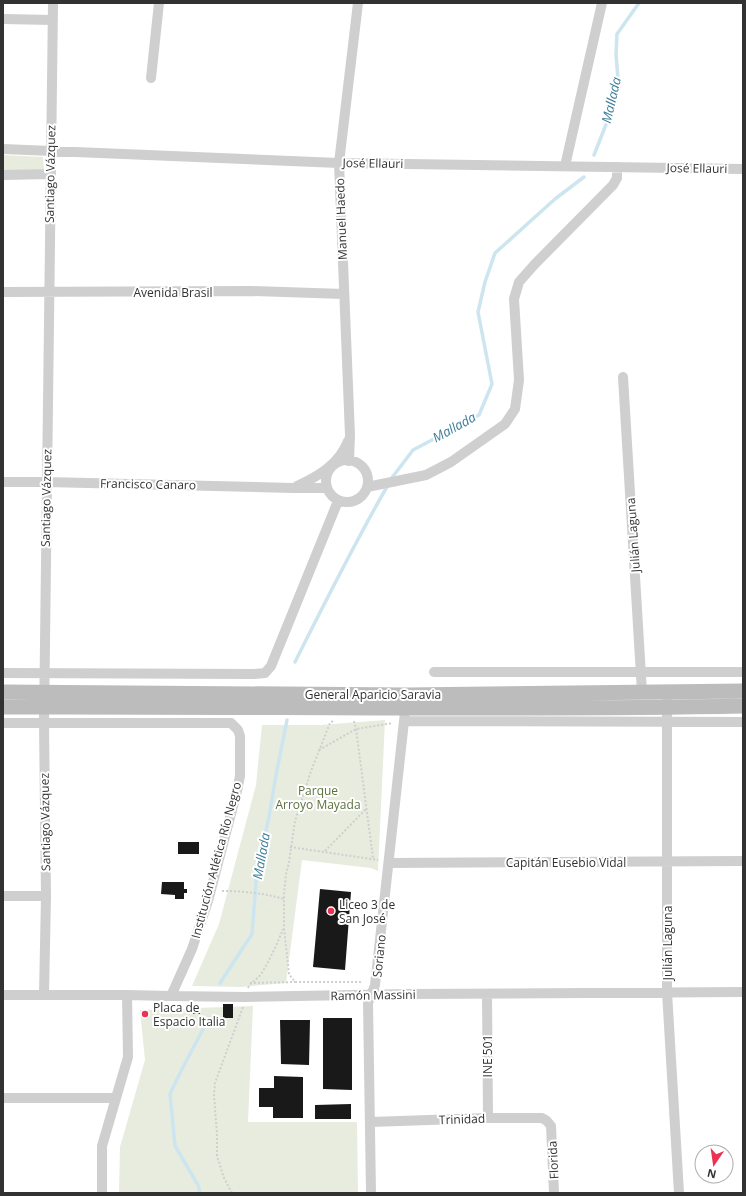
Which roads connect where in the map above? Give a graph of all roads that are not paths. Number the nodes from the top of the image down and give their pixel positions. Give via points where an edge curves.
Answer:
1 (53, 3) edge
2 (159, 3) edge
3 (358, 3) edge
4 (602, 3) edge
5 (3, 19) edge
6 (53, 20) junction
7 (151, 78) dead end
8 (3, 149) edge
9 (51, 150) junction
10 (339, 163) junction
11 (565, 166) junction
12 (617, 167) junction
13 (743, 169) edge
14 (50, 174) junction
15 (3, 175) edge
16 (3, 292) edge
17 (49, 292) junction
18 (344, 294) junction
19 (623, 377) dead end
20 (350, 435) junction
21 (349, 461) junction
22 (332, 465) junction
23 (367, 476) junction
24 (3, 482) edge
25 (46, 482) junction
26 (379, 486) junction
27 (367, 487) junction
28 (293, 488) junction
29 (326, 488) junction
30 (338, 501) junction
31 (434, 672) dead end
32 (641, 672) junction
33 (743, 672) edge
34 (3, 673) edge
35 (45, 673) junction
36 (743, 691) edge
37 (3, 692) edge
38 (642, 692) junction
39 (666, 692) junction
40 (44, 699) junction
41 (743, 706) edge
42 (3, 707) edge
43 (406, 708) junction
44 (667, 715) junction
45 (743, 722) edge
46 (3, 723) edge
47 (44, 723) junction
48 (667, 861) junction
49 (743, 861) edge
50 (389, 863) junction
51 (3, 896) edge
52 (46, 896) junction
53 (667, 992) junction
54 (743, 992) edge
55 (44, 994) junction
56 (371, 994) junction
57 (487, 994) junction
58 (3, 995) edge
59 (127, 995) junction
60 (171, 996) junction
61 (3, 1098) edge
62 (116, 1098) junction
63 (488, 1118) junction
64 (370, 1122) junction
65 (551, 1126) joint
66 (102, 1193) edge
67 (371, 1193) edge
68 (554, 1193) edge
69 (679, 1193) edge

1 - 6 street, Santiago Vázquez
2 - 7 street
3 - 10 street, Manuel Haedo
4 - 11 street
5 - 6 street
6 - 9 street, Santiago Vázquez
8 - 9 street, José Ellauri
9 - 10 street, José Ellauri
9 - 14 street, Santiago Vázquez
10 - 11 street, José Ellauri
10 - 18 street, Manuel Haedo
11 - 12 street, José Ellauri
12 - 13 street, José Ellauri
12 - 26 street via 617,178 613,185 520,282 514,299 519,380 515,409 505,424 451,462 426,475
14 - 15 street
14 - 17 street, Santiago Vázquez
16 - 17 street, Avenida Brasil
17 - 18 street, Avenida Brasil via 251,291
17 - 25 street, Santiago Vázquez
18 - 20 street, Manuel Haedo
19 - 32 street, Julián Laguna
20 - 21 street, Manuel Haedo
20 - 22 street via 345,449
21 - 22 street
21 - 23 street via 360,466
22 - 28 street
22 - 29 street via 326,476
23 - 26 street
23 - 27 street
24 - 25 street, Francisco Canaro
25 - 28 street, Francisco Canaro
25 - 35 street, Santiago Vázquez
26 - 27 street
27 - 30 street via 356,501
28 - 29 street, Francisco Canaro
29 - 30 street
30 - 35 street via 271,666 265,673
31 - 32 street, General Aparicio Saravia
32 - 33 street, General Aparicio Saravia
32 - 38 street, Julián Laguna
34 - 35 street
35 - 40 street, Santiago Vázquez
36 - 39 main road, General Aparicio Saravia
37 - 40 main road, General Aparicio Saravia
38 - 39 main road, General Aparicio Saravia
38 - 43 main road, General Aparicio Saravia
39 - 44 street, Julián Laguna
40 - 42 main road, General Aparicio Saravia
40 - 43 main road, General Aparicio Saravia
40 - 47 street, Santiago Vázquez
41 - 44 main road, General Aparicio Saravia
43 - 44 main road, General Aparicio Saravia
43 - 50 street, Soriano
44 - 45 street, General Aparicio Saravia
44 - 48 street, Julián Laguna
46 - 47 street
47 - 52 street, Santiago Vázquez
47 - 60 street, Institución Atlética Río Negro via 231,723 238,730 240,776 237,791 211,890 192,949
48 - 49 street, Capitán Eusebio Vidal
48 - 50 street, Capitán Eusebio Vidal
48 - 53 street, Julián Laguna
50 - 56 street, Soriano via 375,985
51 - 52 street
52 - 55 street, Santiago Vázquez
53 - 54 street, Ramón Massini
53 - 57 street, Ramón Massini
53 - 69 street, Julián Laguna
55 - 58 street, Ramón Massini
55 - 59 street, Ramón Massini
56 - 57 street, Ramón Massini
56 - 60 street, Ramón Massini
56 - 64 street, Soriano via 368,1003
57 - 63 street, INE 501
59 - 60 street, Ramón Massini
59 - 62 street via 128,1057
61 - 62 street
62 - 66 street via 102,1146
63 - 64 street, Trinidad
63 - 65 street, Trinidad via 542,1118
64 - 67 street, Soriano
65 - 68 street, Florida

